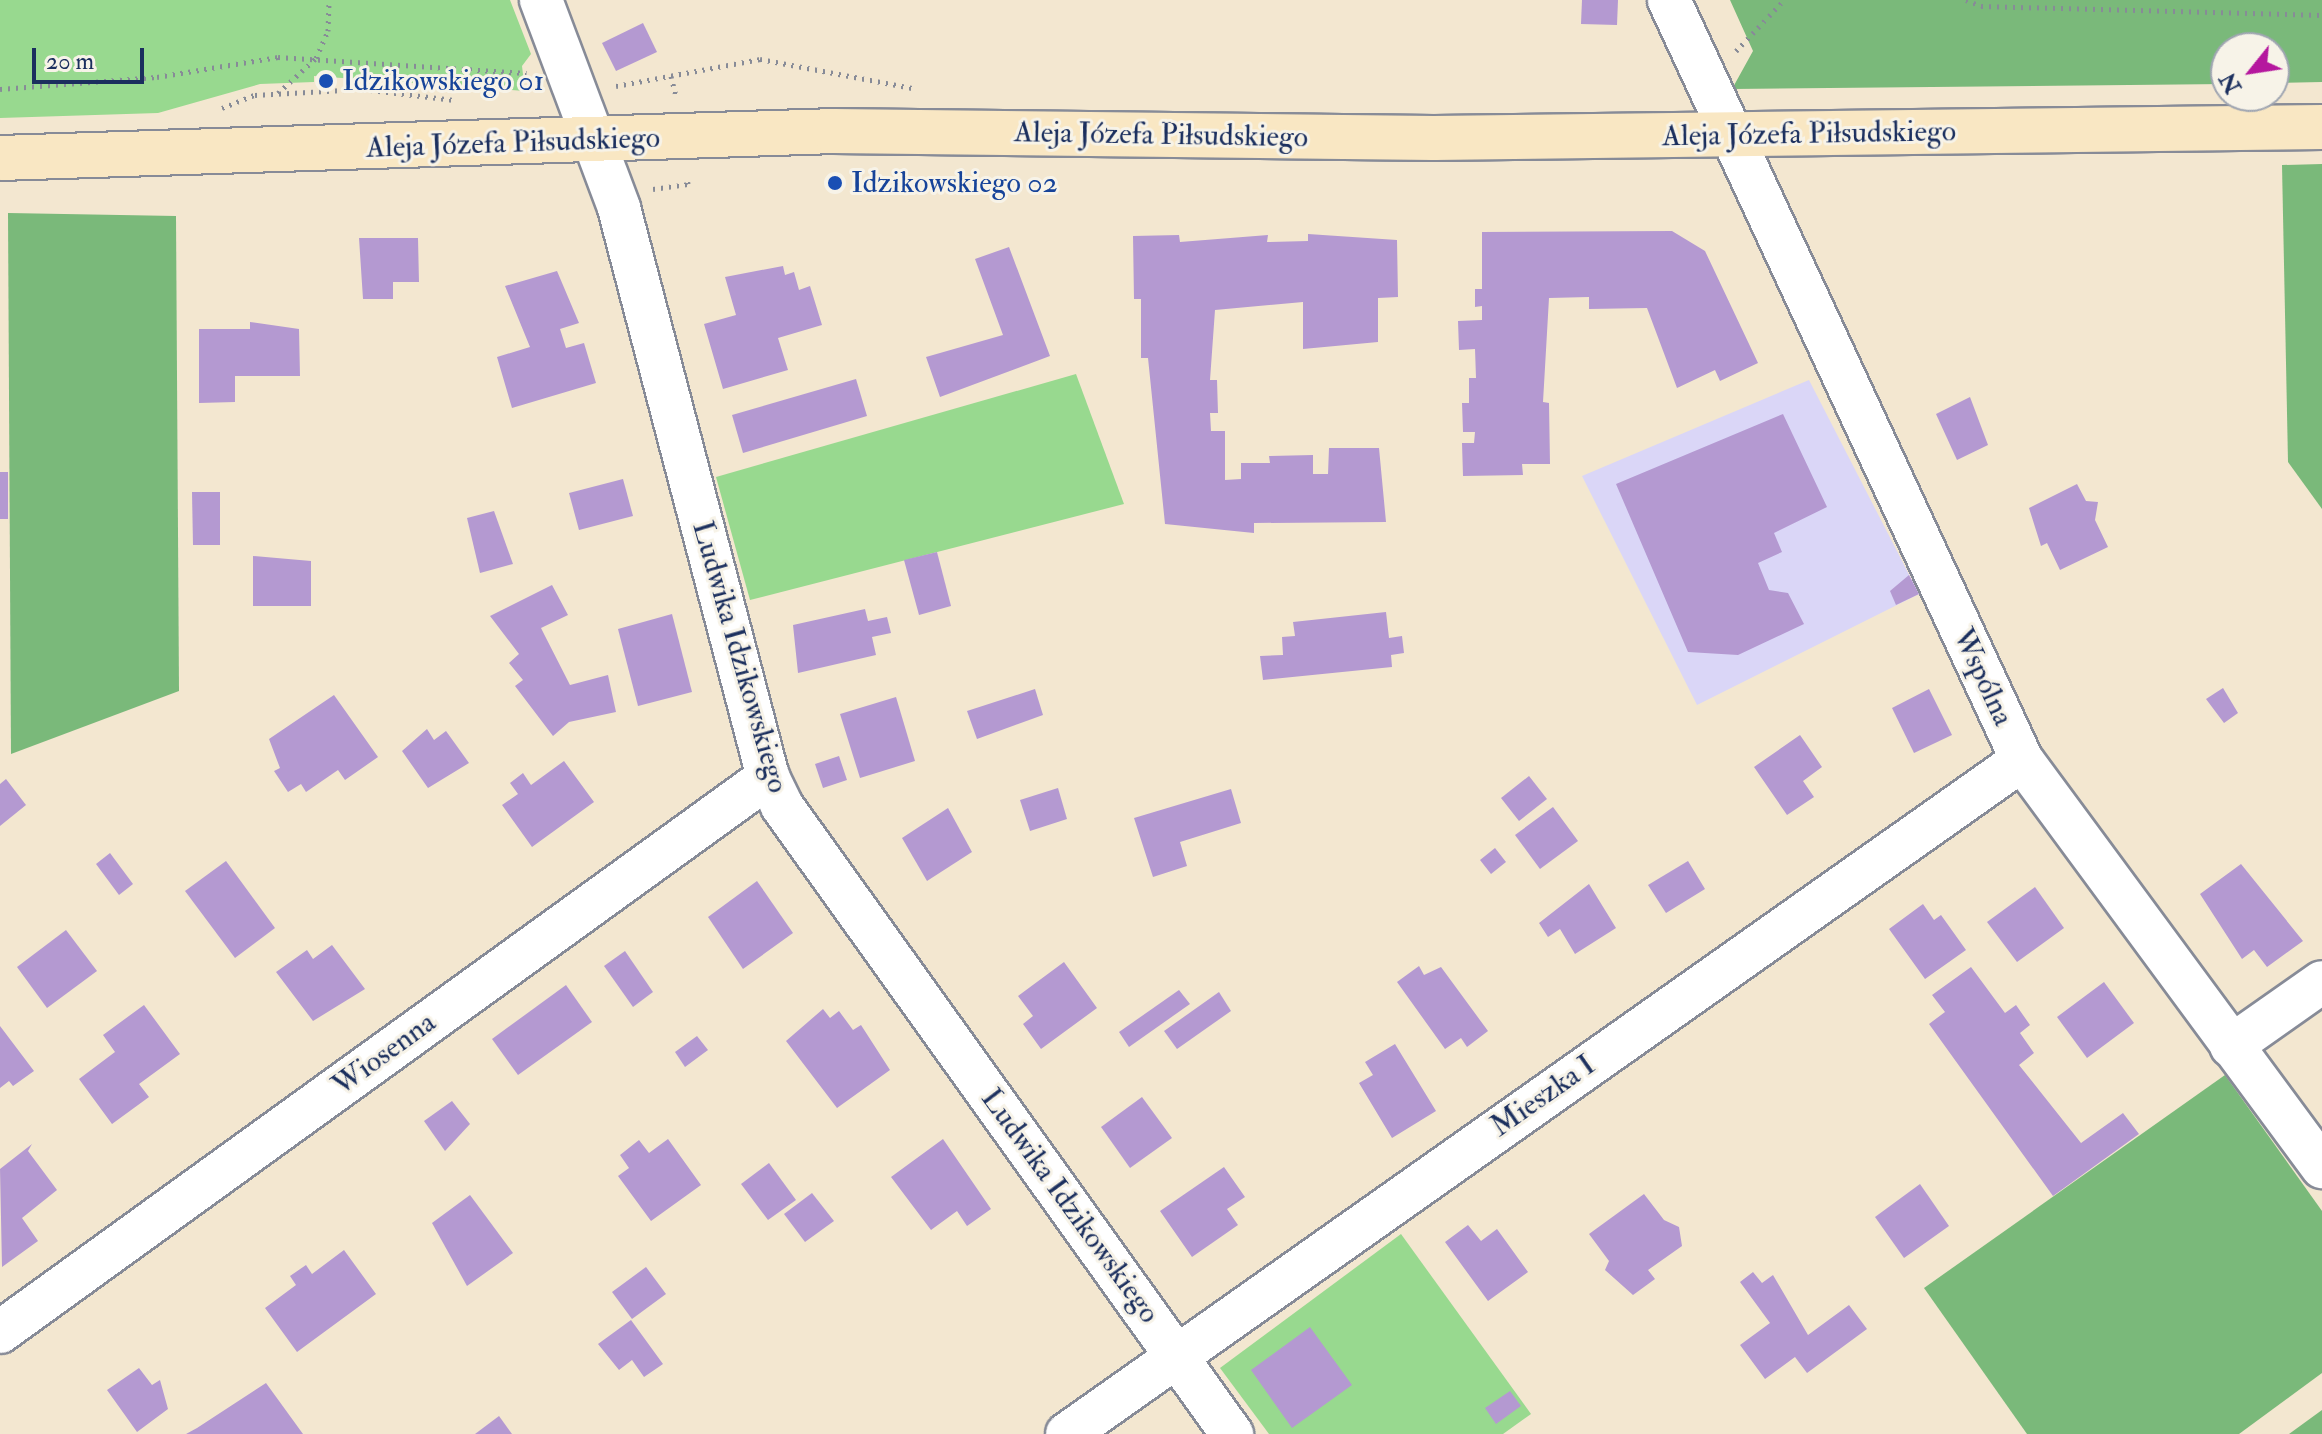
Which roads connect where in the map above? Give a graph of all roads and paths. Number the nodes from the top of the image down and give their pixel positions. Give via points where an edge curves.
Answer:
1 (329, 0) edge
2 (541, 0) edge
3 (1669, 0) edge
4 (1784, 0) edge
5 (1966, 0) edge
6 (2322, 15) edge
7 (316, 58) junction
8 (539, 72) dead end
9 (0, 89) edge
10 (277, 94) dead end
11 (1721, 118) junction
12 (2322, 127) edge
13 (596, 142) junction
14 (0, 158) edge
15 (2022, 760) junction
16 (768, 777) junction
17 (2322, 982) edge
18 (2231, 1046) junction
19 (2322, 1167) edge
20 (0, 1332) edge
21 (1176, 1354) junction
22 (1067, 1434) edge
23 (1232, 1434) edge

1 - 7 path
2 - 13 street, Ludwika Idzikowskiego
3 - 11 street, Wspólna
4 - 11 path via 1728,61
5 - 6 path
7 - 8 path
7 - 9 path via 242,60 157,77
7 - 10 path
11 - 12 main road, Aleja Józefa Piłsudskiego
11 - 13 main road, Aleja Józefa Piłsudskiego via 834,131
11 - 15 street, Wspólna
13 - 14 main road, Aleja Józefa Piłsudskiego
13 - 16 street, Ludwika Idzikowskiego
15 - 18 street, Wspólna
15 - 21 street, Mieszka I
16 - 20 street, Wiosenna
16 - 21 street, Ludwika Idzikowskiego
17 - 18 street
18 - 19 street, Wspólna
21 - 22 street, Mieszka I
21 - 23 street, Ludwika Idzikowskiego

